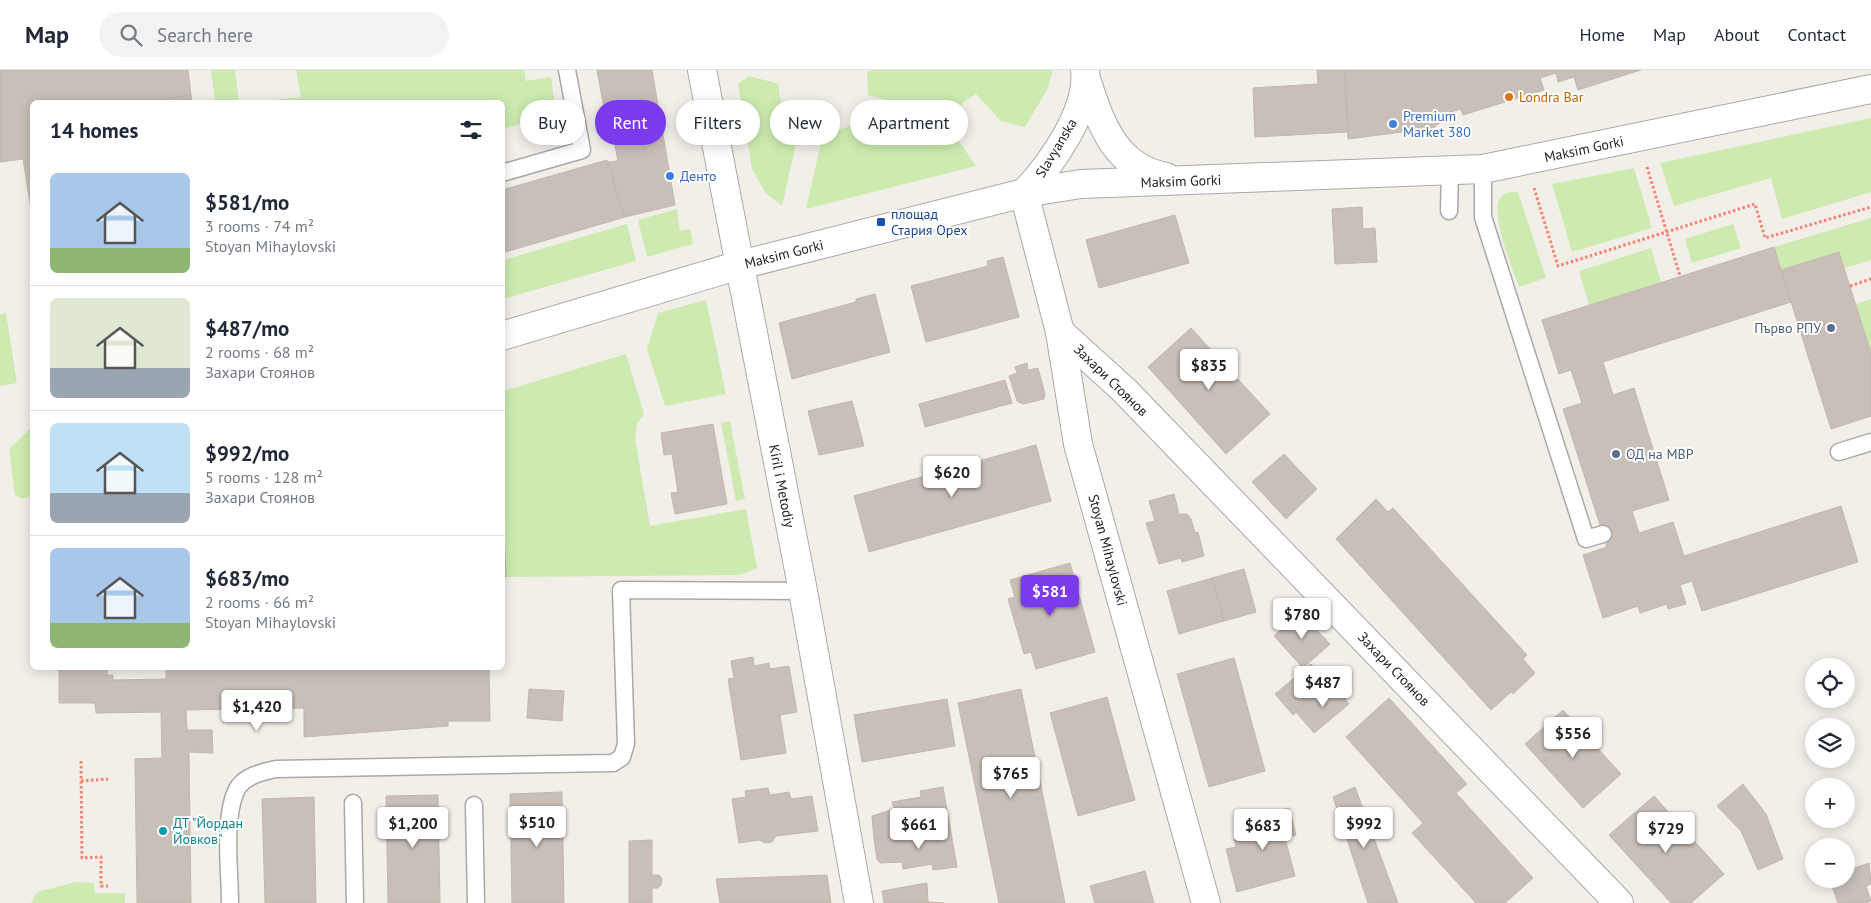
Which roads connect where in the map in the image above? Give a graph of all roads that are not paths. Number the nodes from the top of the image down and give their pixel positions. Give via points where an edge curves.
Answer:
1 (567, 70) edge
2 (702, 70) edge
3 (1086, 76) edge
4 (1871, 89) edge
5 (1483, 169) junction
6 (1450, 171) junction
7 (505, 172) edge
8 (1185, 180) junction
9 (1024, 193) junction
10 (1449, 211) dead end
11 (740, 265) junction
12 (1060, 332) junction
13 (505, 335) edge
14 (1871, 442) edge
15 (1839, 452) dead end
16 (1602, 534) dead end
17 (803, 591) junction
18 (353, 803) dead end
19 (474, 805) dead end
20 (230, 903) edge
21 (355, 903) edge
22 (476, 903) edge
23 (859, 903) edge
24 (1206, 903) edge
25 (1619, 903) edge

1 - 7 lane via 582,150
2 - 11 street, Kiril i Metodiy
3 - 8 street via 1100,119 1113,144 1131,162 1156,175
3 - 9 street, Slavyanska via 1065,138 1044,172
4 - 5 street, Maksim Gorki
5 - 6 street, Maksim Gorki
5 - 16 lane via 1483,216 1586,539
6 - 8 street, Maksim Gorki
6 - 10 lane
8 - 9 street, Maksim Gorki via 1081,184
9 - 11 street, Maksim Gorki
9 - 12 street, Stoyan Mihaylovski
11 - 13 street, Maksim Gorki
11 - 17 street, Kiril i Metodiy
12 - 24 street, Stoyan Mihaylovski via 1078,444
12 - 25 street, Захари Стоянов via 1124,390
14 - 15 lane
17 - 20 lane via 621,590 626,744 622,757 613,763 276,769 255,774 237,790 230,818
17 - 23 street, Kiril i Metodiy
18 - 21 lane
19 - 22 lane

